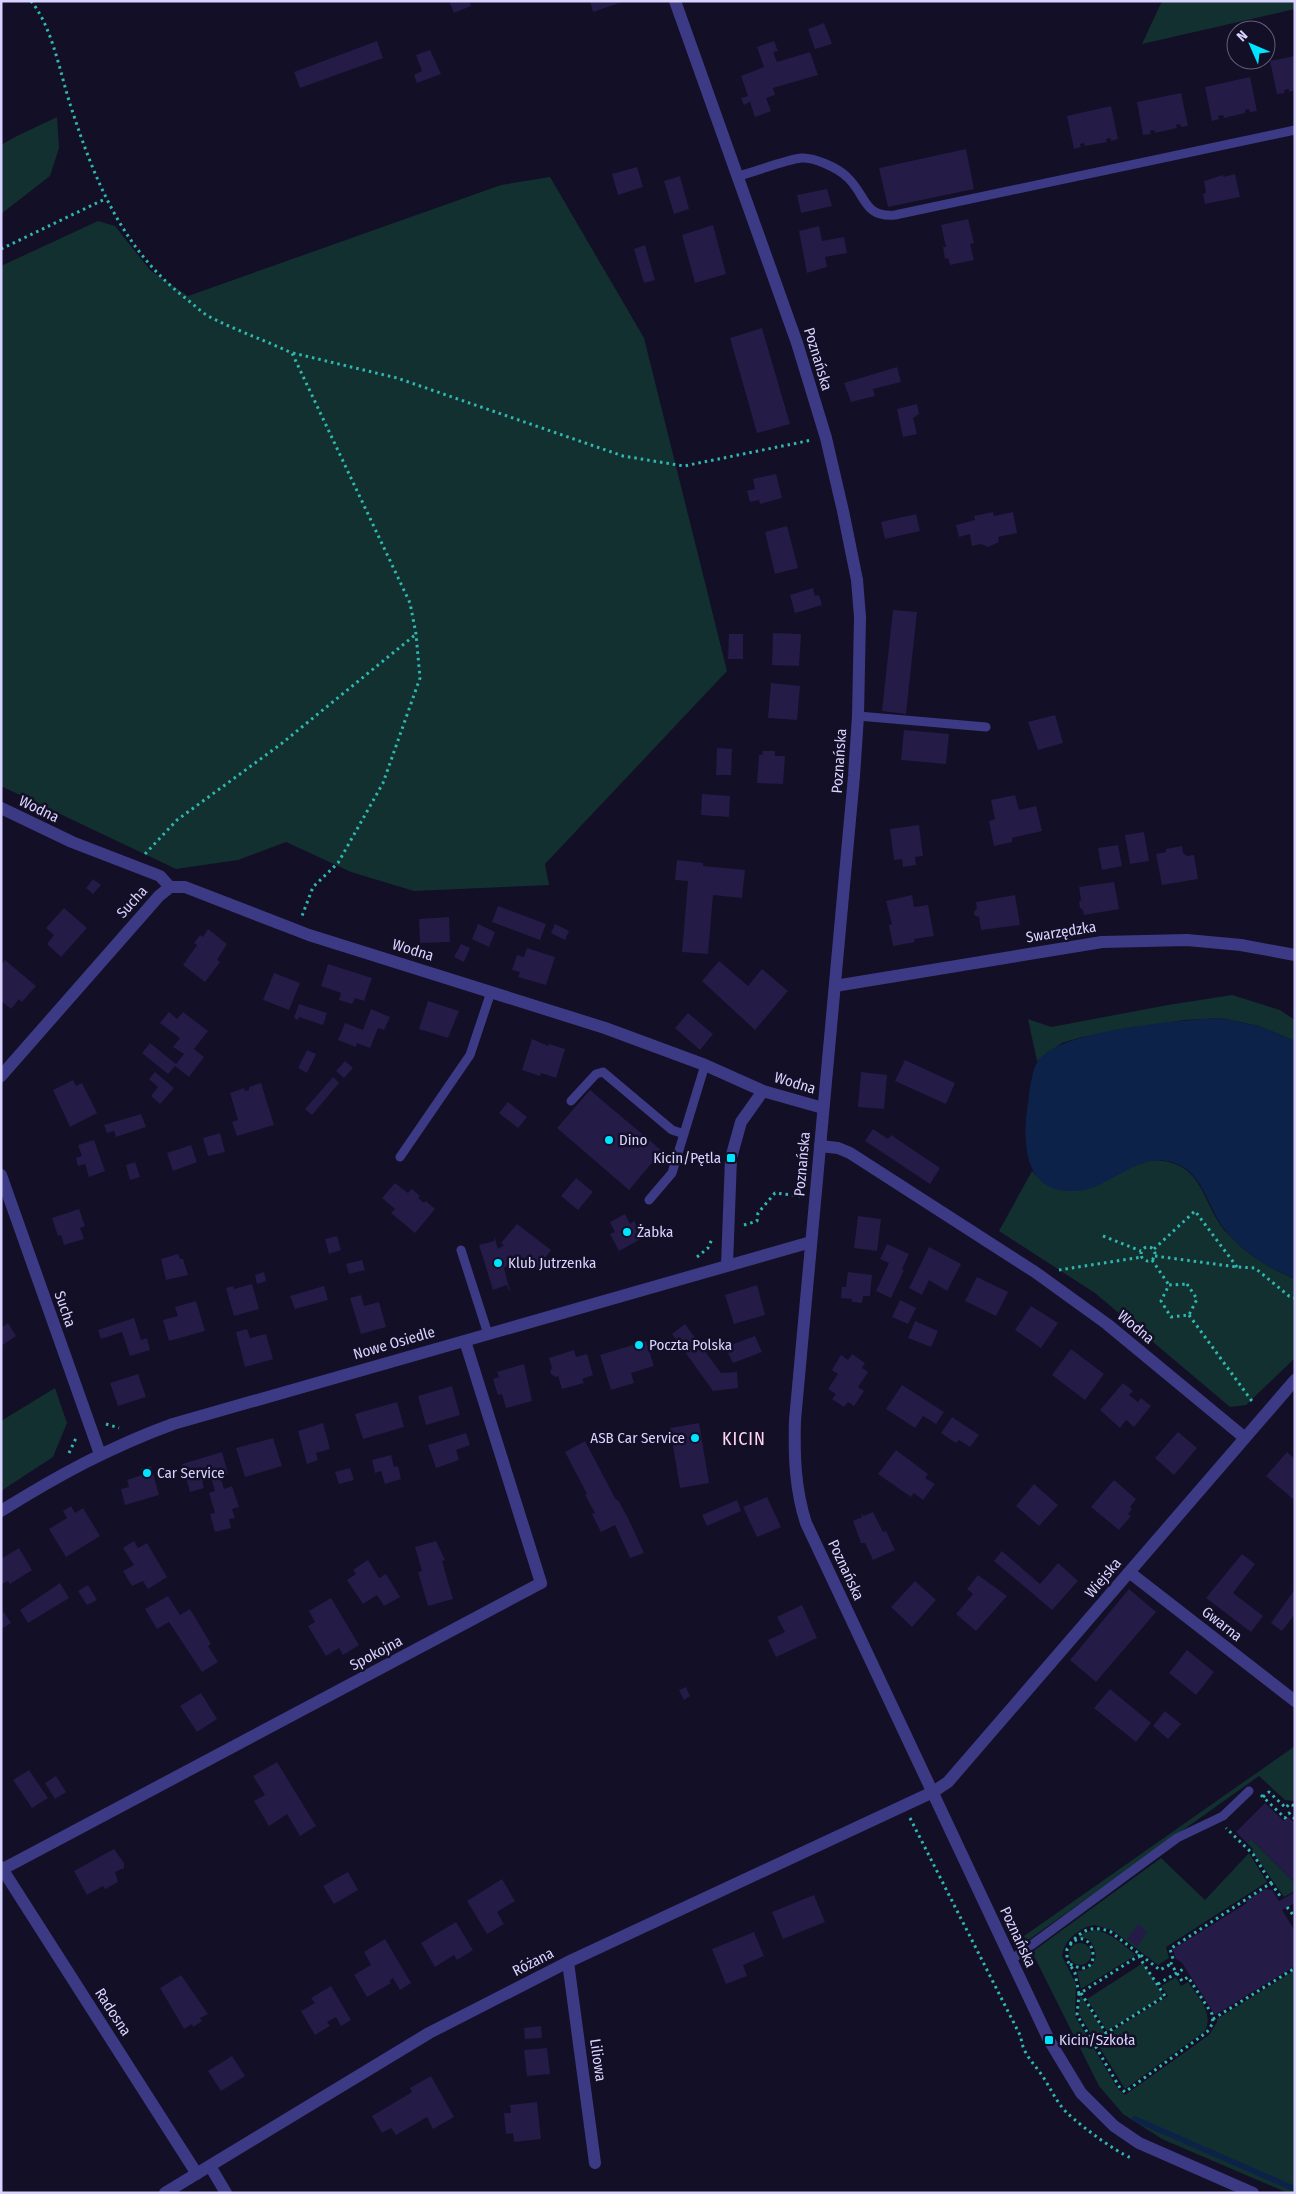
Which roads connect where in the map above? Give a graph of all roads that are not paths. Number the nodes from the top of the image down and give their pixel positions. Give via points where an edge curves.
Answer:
1 (675, 1) edge
2 (1295, 130) edge
3 (738, 176) junction
4 (858, 716) junction
5 (986, 727) dead end
6 (1, 808) edge
7 (170, 887) junction
8 (1295, 955) edge
9 (834, 986) junction
10 (491, 992) junction
11 (705, 1065) junction
12 (1, 1076) edge
13 (763, 1091) junction
14 (571, 1102) dead end
15 (823, 1108) junction
16 (684, 1134) junction
17 (820, 1146) junction
18 (400, 1157) dead end
19 (1, 1175) edge
20 (649, 1200) dead end
21 (811, 1242) junction
22 (461, 1250) dead end
23 (727, 1265) junction
24 (488, 1334) junction
25 (465, 1341) junction
26 (1295, 1380) edge
27 (1245, 1438) junction
28 (100, 1454) junction
29 (1, 1511) edge
30 (1130, 1572) junction
31 (1295, 1701) edge
32 (1249, 1791) road end
33 (933, 1792) junction
34 (2, 1869) edge
35 (1011, 1960) junction
36 (568, 1962) junction
37 (595, 2162) dead end
38 (210, 2166) junction
39 (197, 2174) junction
40 (165, 2193) edge
41 (226, 2193) edge
42 (1253, 2193) edge

1 - 3 street, Poznańska
2 - 3 lane via 883,216 866,206 847,176 817,160 801,158
3 - 4 street, Poznańska via 797,343 826,438 843,511 857,580 860,635
4 - 5 lane
4 - 9 street, Poznańska
6 - 7 street, Wodna via 64,839 160,876
7 - 10 street, Wodna via 185,887 296,930
7 - 12 street, Sucha
8 - 9 street, Swarzędzka via 1187,940 1102,942
9 - 15 street, Poznańska
10 - 11 street, Wodna
10 - 18 lane via 470,1055
11 - 13 street, Wodna
11 - 16 lane
13 - 15 street, Wodna
13 - 23 street via 741,1122 731,1158
14 - 16 lane via 596,1074 603,1072 672,1130
15 - 17 street, Poznańska
16 - 20 lane via 672,1173
17 - 21 street, Poznańska
17 - 27 street, Wodna via 838,1148 850,1154 1035,1272 1107,1324
19 - 28 street, Sucha
21 - 23 street, Nowe Osiedle
21 - 33 street, Poznańska via 795,1420 799,1502
22 - 24 lane
23 - 24 street, Nowe Osiedle
24 - 25 street, Nowe Osiedle
25 - 28 street, Nowe Osiedle via 172,1424
25 - 34 street, Spokojna via 541,1583
26 - 27 street, Wiejska
27 - 30 street, Wiejska
28 - 29 street, Nowe Osiedle
30 - 31 street, Gwarna
30 - 33 street, Wiejska via 948,1782
32 - 35 lane via 1217,1819 1177,1838
33 - 35 street, Poznańska
33 - 36 street, Różana
34 - 39 street, Radosna
35 - 42 street, Poznańska via 1049,2040 1094,2108 1139,2143
36 - 37 street, Liliowa
36 - 38 street, Różana via 417,2040
38 - 39 street, Różana
38 - 41 street
39 - 40 street, Różana

